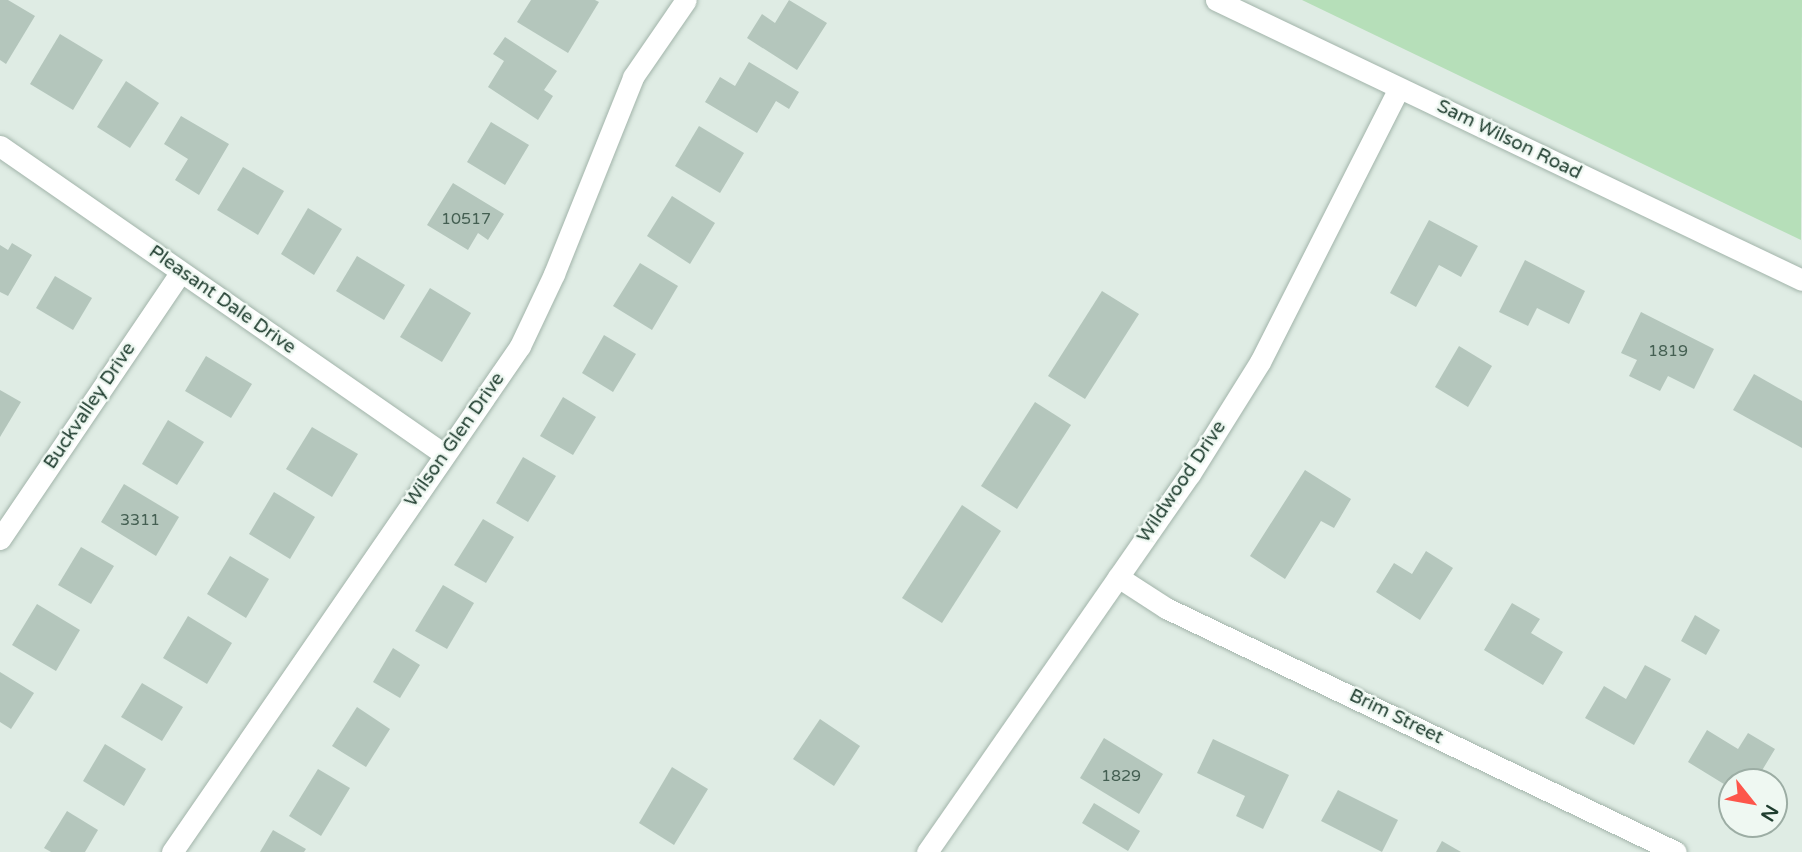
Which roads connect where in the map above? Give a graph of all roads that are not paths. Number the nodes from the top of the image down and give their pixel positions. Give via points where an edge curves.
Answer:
1 (686, 0) edge
2 (1216, 0) edge
3 (1399, 88) junction
4 (0, 146) edge
5 (180, 273) junction
6 (1802, 280) edge
7 (444, 454) junction
8 (2, 532) edge
9 (1118, 577) junction
10 (172, 852) edge
11 (927, 852) edge
12 (1676, 852) edge

1 - 7 street, Wilson Glen Drive via 633,77 554,274 520,345
2 - 3 street, Sam Wilson Road
3 - 6 street, Sam Wilson Road
3 - 9 street, Wildwood Drive via 1260,362
4 - 5 street, Pleasant Dale Drive
5 - 7 street, Pleasant Dale Drive
5 - 8 street, Buckvalley Drive
7 - 10 street, Wilson Glen Drive
9 - 11 street, Wildwood Drive
9 - 12 street, Brim Street via 1166,608

